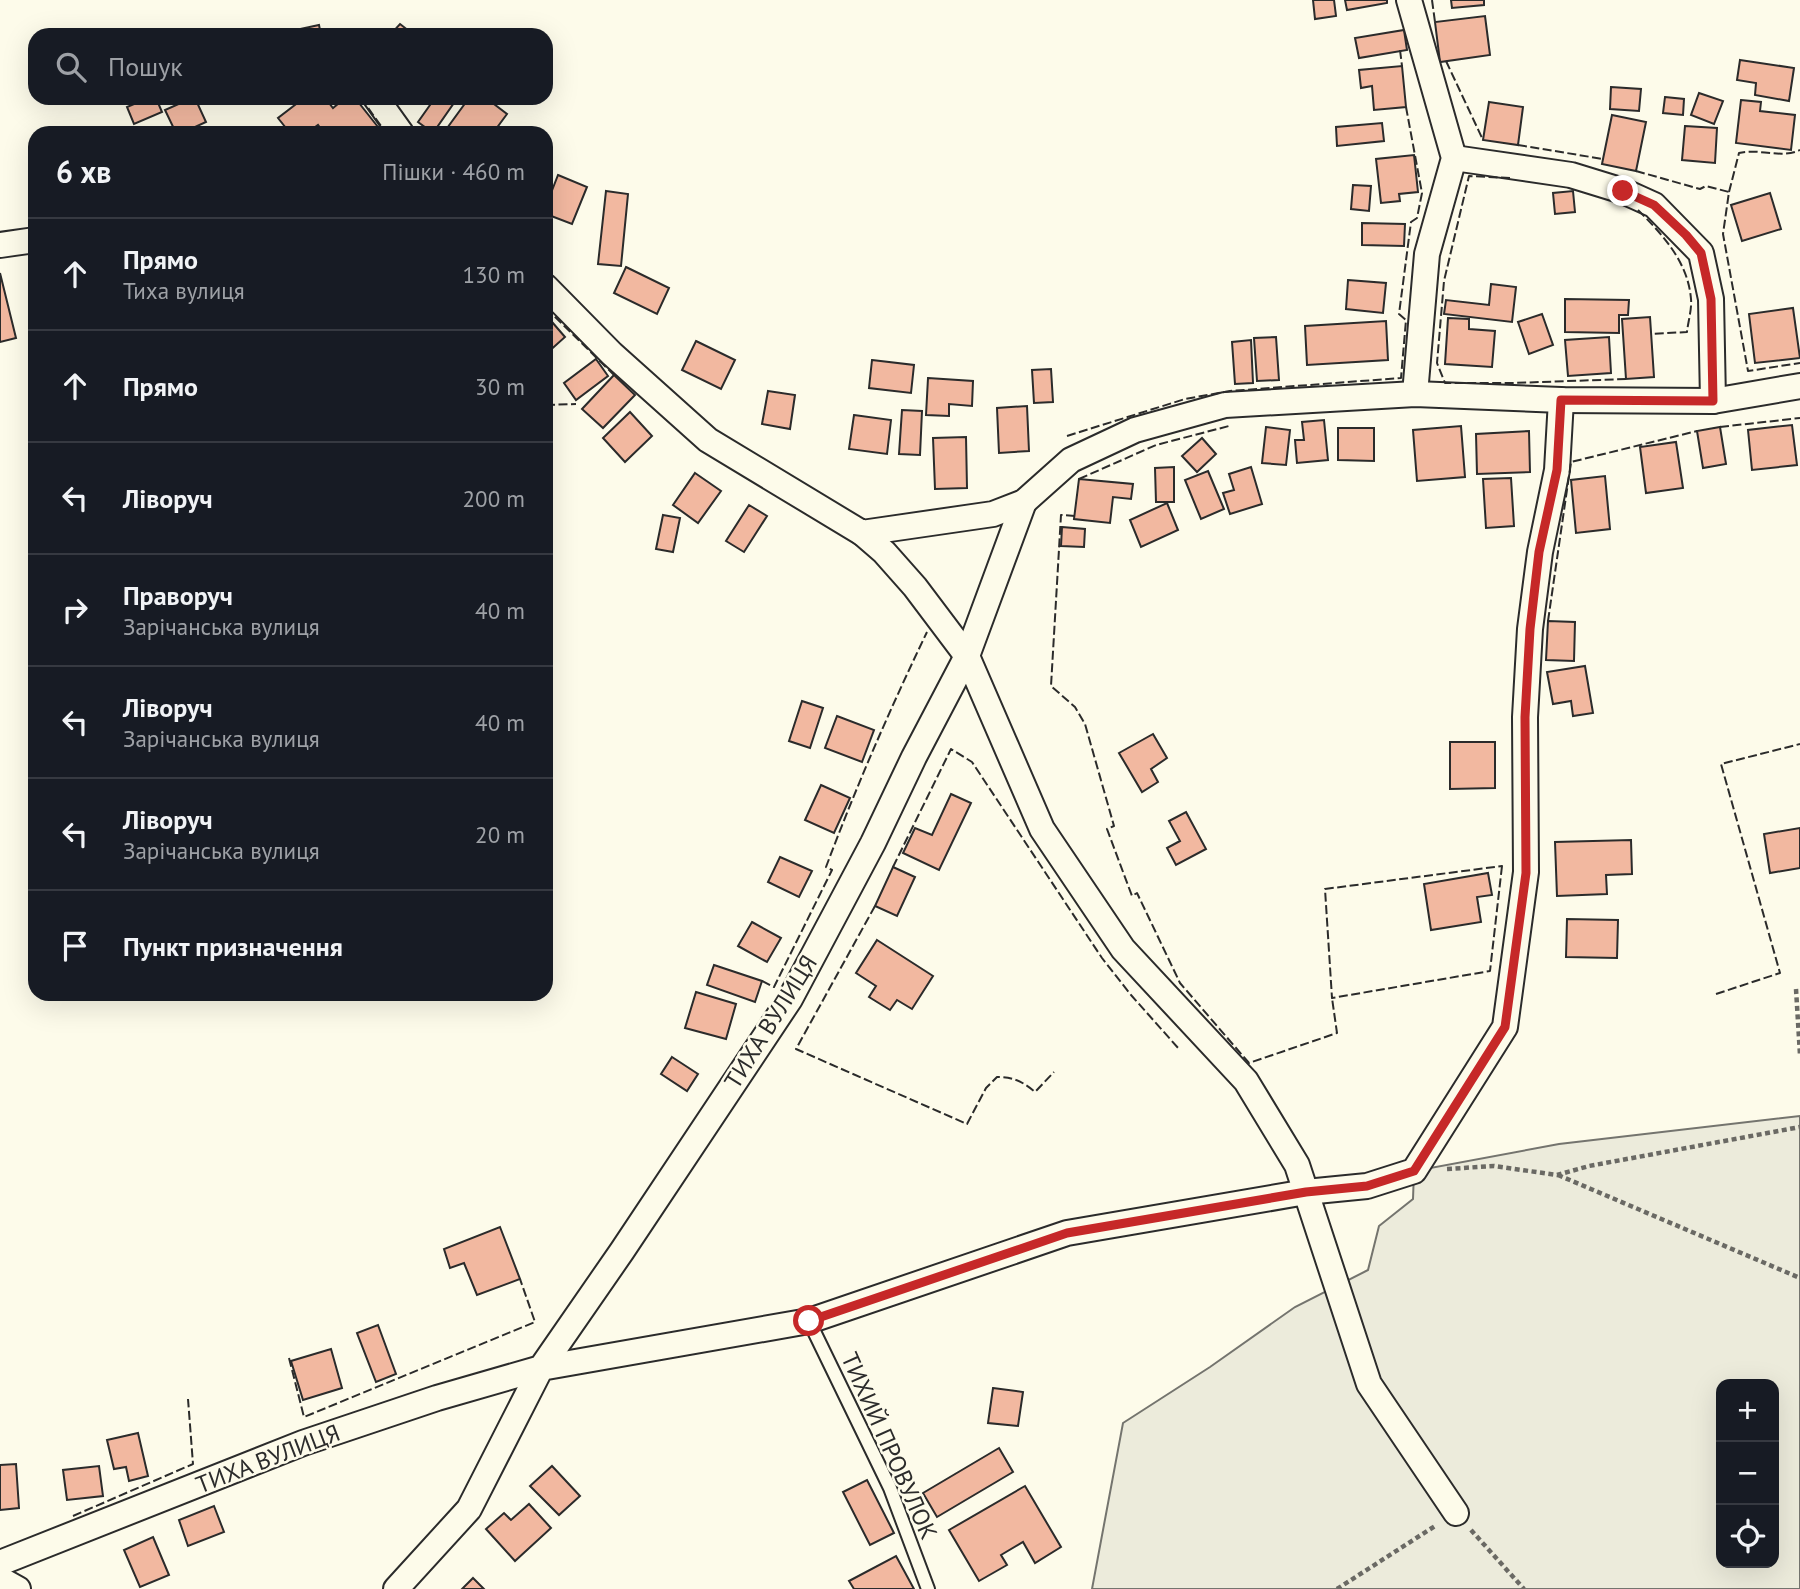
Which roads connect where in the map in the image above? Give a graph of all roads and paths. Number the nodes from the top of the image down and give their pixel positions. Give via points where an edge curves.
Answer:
1 (1409, 0) edge
2 (381, 105) edge
3 (396, 126) edge
4 (1454, 158) junction
5 (28, 241) edge
6 (0, 245) edge
7 (553, 294) edge
8 (1800, 386) edge
9 (1415, 394) junction
10 (1561, 400) junction
11 (1713, 401) junction
12 (1024, 502) junction
13 (862, 533) junction
14 (967, 656) junction
15 (1796, 989) dead end
16 (1800, 1055) edge
17 (1800, 1127) edge
18 (1414, 1171) junction
19 (1557, 1175) junction
20 (1306, 1192) junction
21 (1800, 1278) edge
22 (809, 1321) junction
23 (541, 1368) junction
24 (1456, 1513) junction
25 (0, 1563) edge
26 (0, 1579) edge
27 (18, 1589) edge
28 (396, 1589) edge
29 (928, 1589) edge
30 (1337, 1589) edge
31 (1524, 1589) edge

1 - 4 street
2 - 3 street
4 - 9 street via 1427,254
4 - 11 street via 1571,175 1623,191 1654,205 1686,235 1701,253 1711,299
5 - 6 street
7 - 13 street via 708,440
8 - 11 street
9 - 10 street
9 - 12 street via 1226,405 1200,412 1135,430 1071,460
10 - 11 street
10 - 18 street via 1557,470 1539,552 1530,629 1525,717 1526,873 1505,1027
12 - 13 street via 993,514
12 - 14 street, ТИХА ВУЛИЦЯ
13 - 14 street via 915,587
14 - 20 street via 1042,829 1123,949 1246,1081 1297,1165
14 - 23 street, ТИХА ВУЛИЦЯ via 789,999
15 - 16 path
17 - 19 path
18 - 19 path via 1494,1166
18 - 20 street, ТИХА ВУЛИЦЯ via 1367,1186
19 - 21 path
20 - 22 street, ТИХА ВУЛИЦЯ via 1067,1233
20 - 24 street via 1369,1384
22 - 23 street, ТИХА ВУЛИЦЯ
22 - 29 lane, ТИХИЙ ПРОВУЛОК via 890,1488
23 - 25 street, ТИХА ВУЛИЦЯ via 303,1443
23 - 28 street via 469,1509
24 - 30 path
24 - 31 path
26 - 27 street

